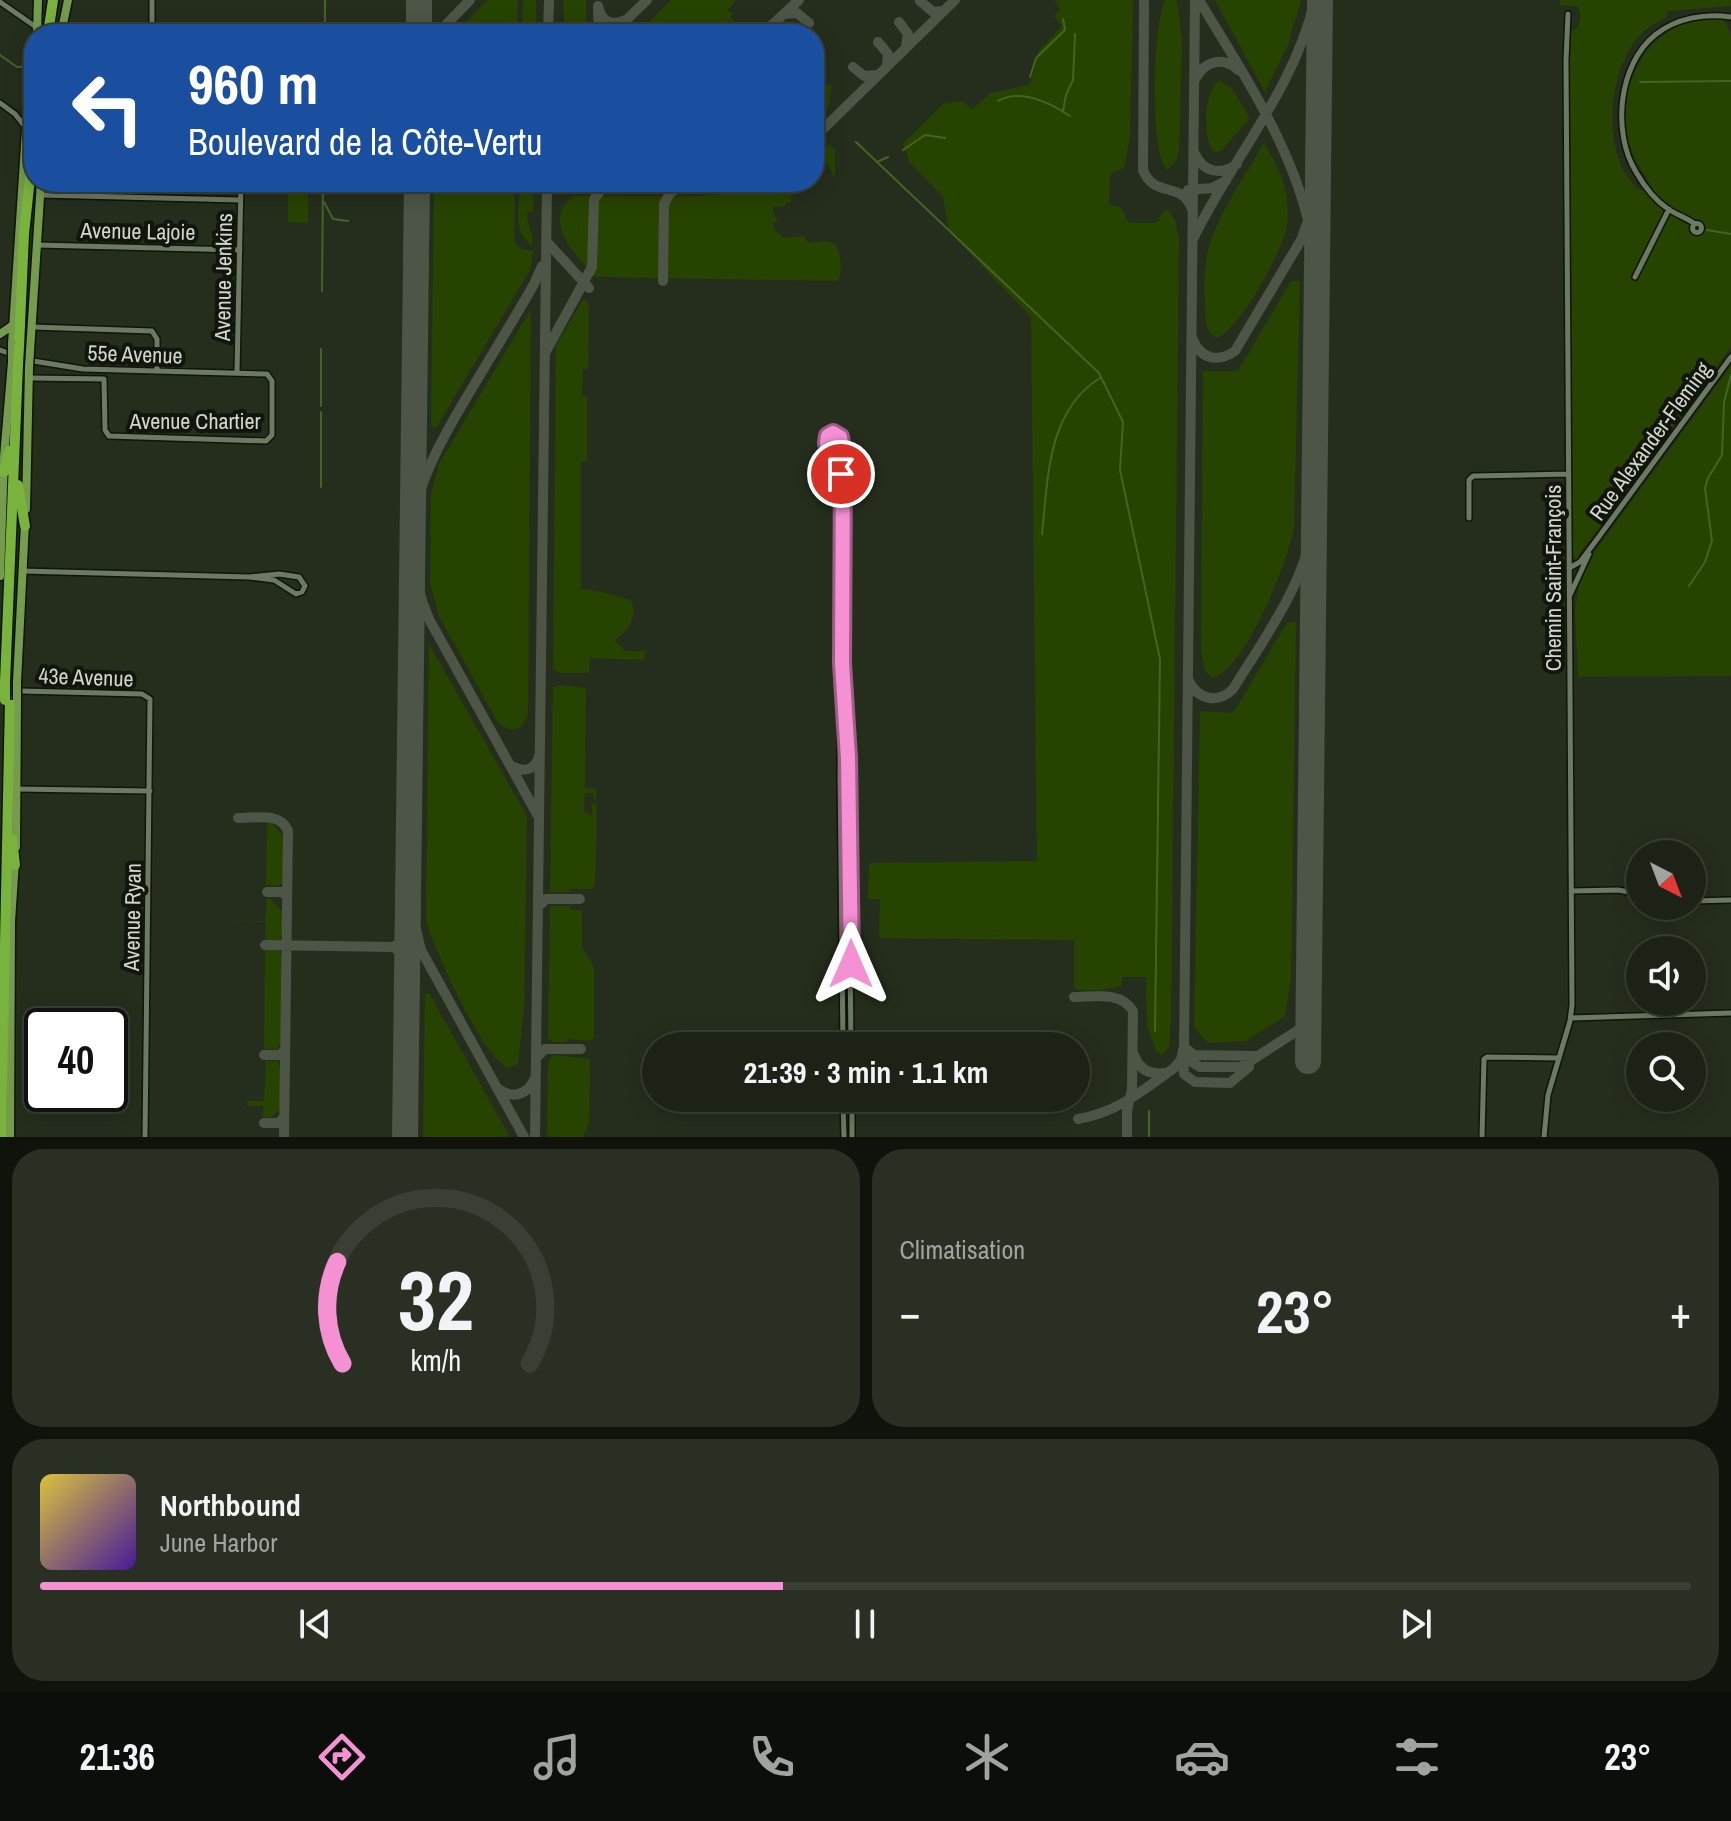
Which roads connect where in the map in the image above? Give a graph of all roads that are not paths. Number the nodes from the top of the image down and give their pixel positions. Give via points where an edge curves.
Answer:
1 (38, 0) edge
2 (57, 0) edge
3 (68, 0) edge
4 (152, 0) edge
5 (0, 2) edge
6 (1568, 14) dead end
7 (1731, 17) edge
8 (29, 24) edge
9 (37, 24) edge
10 (53, 24) edge
11 (54, 24) edge
12 (63, 24) edge
13 (152, 24) edge
14 (0, 103) edge
15 (24, 112) edge
16 (15, 114) junction
17 (24, 125) edge
18 (24, 158) edge
19 (29, 192) edge
20 (34, 192) edge
21 (40, 192) edge
22 (240, 192) edge
23 (40, 195) junction
24 (240, 200) junction
25 (1669, 209) junction
26 (1695, 224) dead end
27 (36, 244) junction
28 (240, 250) junction
29 (1635, 277) dead end
30 (13, 325) junction
31 (31, 327) junction
32 (0, 334) edge
33 (0, 350) edge
34 (21, 357) junction
35 (1731, 357) edge
36 (157, 371) junction
37 (237, 373) junction
38 (28, 378) junction
39 (5, 397) edge
40 (15, 426) junction
41 (1568, 474) junction
42 (842, 479) junction
43 (2, 480) edge
44 (18, 485) junction
45 (1, 499) edge
46 (1469, 518) dead end
47 (25, 526) junction
48 (1595, 542) junction
49 (1569, 568) junction
50 (21, 571) junction
51 (0, 572) edge
52 (249, 577) junction
53 (1569, 596) junction
54 (0, 608) edge
55 (6, 653) junction
56 (842, 663) junction
57 (12, 691) junction
58 (149, 697) joint
59 (15, 789) junction
60 (150, 791) junction
61 (8, 806) junction
62 (15, 865) junction
63 (1571, 891) junction
64 (1626, 891) edge
65 (1731, 900) edge
66 (0, 901) edge
67 (1706, 901) edge
68 (1731, 1013) edge
69 (1571, 1018) junction
70 (843, 1032) edge
71 (851, 1032) edge
72 (1559, 1058) junction
73 (843, 1112) edge
74 (852, 1112) edge
75 (1, 1137) edge
76 (10, 1137) edge
77 (145, 1137) edge
78 (844, 1137) edge
79 (852, 1137) edge
80 (1482, 1137) edge
81 (1544, 1137) edge

1 - 9 main road
2 - 10 highway
2 - 11 highway
3 - 12 main road
4 - 13 street
5 - 8 street
6 - 41 street, Chemin Saint-François
7 - 25 street via 1696,17 1665,29 1642,49 1628,81 1621,120 1627,152 1642,183
14 - 16 street
15 - 16 street
16 - 17 street
18 - 30 main road
19 - 34 highway
20 - 34 highway
21 - 23 main road
22 - 24 street, Avenue Jenkins
23 - 24 street
23 - 27 main road
24 - 28 street, Avenue Jenkins
25 - 26 street
25 - 29 street
27 - 28 street, Avenue Lajoie
27 - 31 main road
28 - 37 street, Avenue Jenkins
30 - 32 main road
30 - 34 main road
31 - 34 main road
31 - 36 street via 149,330 157,339
33 - 34 street, 55e Avenue
34 - 36 street, 55e Avenue via 74,368
34 - 38 main road
34 - 39 main road
34 - 40 highway
34 - 44 highway
35 - 48 street, Rue Alexander-Fleming
36 - 37 street, 55e Avenue
37 - 38 street, Avenue Chartier via 272,378 268,440 109,436 104,378
38 - 47 main road
39 - 43 main road
40 - 43 highway
40 - 55 highway
41 - 46 street via 1473,476
41 - 49 street, Chemin Saint-François
42 - 42 street via 841,439 833,433 827,443 838,453
42 - 56 street
43 - 45 main road
44 - 47 highway
44 - 57 highway
45 - 51 main road
47 - 50 main road
48 - 49 street, Rue Alexander-Fleming
48 - 53 street, Rue Alexander-Fleming
49 - 53 street, Chemin Saint-François
50 - 52 street
50 - 57 main road
52 - 52 street via 274,580 296,594 305,586 299,577
53 - 63 street, Chemin Saint-François
54 - 55 highway
55 - 57 highway
56 - 70 street
56 - 71 street
57 - 58 street, 43e Avenue
57 - 59 main road
57 - 61 highway
57 - 66 highway
58 - 60 street, Avenue Ryan
59 - 60 street
59 - 62 main road
60 - 77 street, Avenue Ryan
61 - 62 highway
61 - 75 highway
62 - 76 main road
63 - 64 street
63 - 69 street, Chemin Saint-François
65 - 67 street
68 - 69 street
69 - 72 street, Chemin Saint-François
72 - 80 street via 1484,1059
72 - 81 street, Chemin Saint-François
73 - 78 street
74 - 79 street

